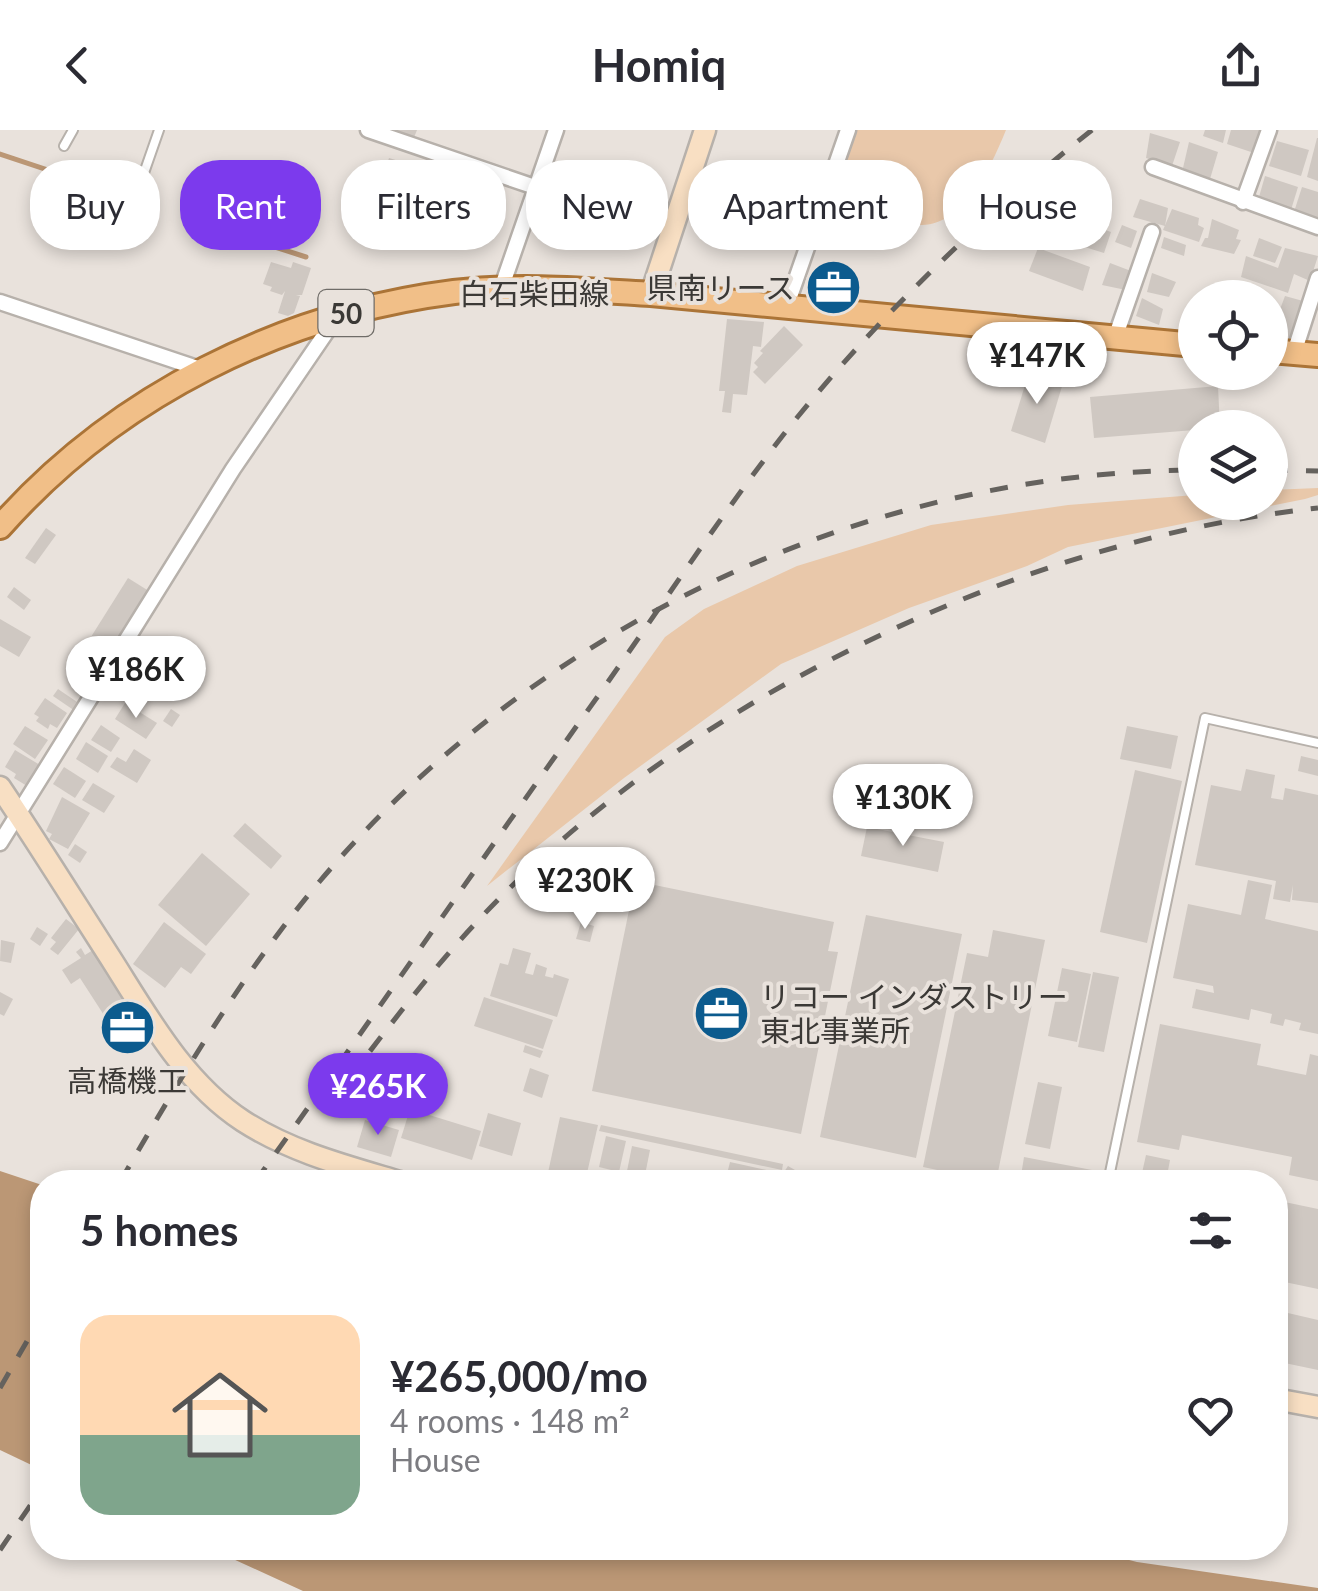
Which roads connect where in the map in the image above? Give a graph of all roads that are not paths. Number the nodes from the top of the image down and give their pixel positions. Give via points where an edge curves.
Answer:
1 (72, 130) edge
2 (159, 130) edge
3 (368, 130) edge
4 (556, 130) edge
5 (705, 130) edge
6 (848, 130) edge
7 (1269, 130) edge
8 (64, 146) dead end
9 (149, 160) edge
10 (545, 160) edge
11 (1154, 167) dead end
12 (526, 184) edge
13 (1244, 202) junction
14 (526, 214) edge
15 (1318, 227) edge
16 (1152, 232) dead end
17 (1318, 278) edge
18 (501, 289) junction
19 (651, 294) junction
20 (0, 302) edge
21 (786, 305) junction
22 (338, 315) junction
23 (1115, 338) junction
24 (1178, 344) edge
25 (1288, 352) edge
26 (1294, 353) junction
27 (1318, 355) edge
28 (200, 370) junction
29 (0, 527) edge
30 (1318, 743) edge
31 (0, 787) edge
32 (18, 814) junction
33 (0, 843) edge
34 (361, 1170) edge
35 (1111, 1170) edge
36 (1288, 1402) edge
37 (1318, 1407) edge

1 - 8 lane
2 - 9 lane
3 - 12 street
4 - 10 street
5 - 19 street
6 - 21 street
7 - 13 street
11 - 13 street
13 - 15 street
14 - 18 street
16 - 23 street
17 - 26 street
18 - 19 main road, 白石柴田線 / 50
18 - 22 main road, 白石柴田線 / 50
19 - 21 main road, 白石柴田線 / 50
20 - 28 street
21 - 23 main road, 白石柴田線 / 50
22 - 28 main road, 白石柴田線 / 50
22 - 32 street
23 - 24 main road, 白石柴田線 / 50
25 - 26 main road
26 - 27 main road
28 - 29 main road, 白石柴田線 / 50 via 72,456
30 - 35 lane via 1206,718
31 - 32 street
32 - 33 street
32 - 34 street via 164,1042 214,1098 275,1139
36 - 37 street

